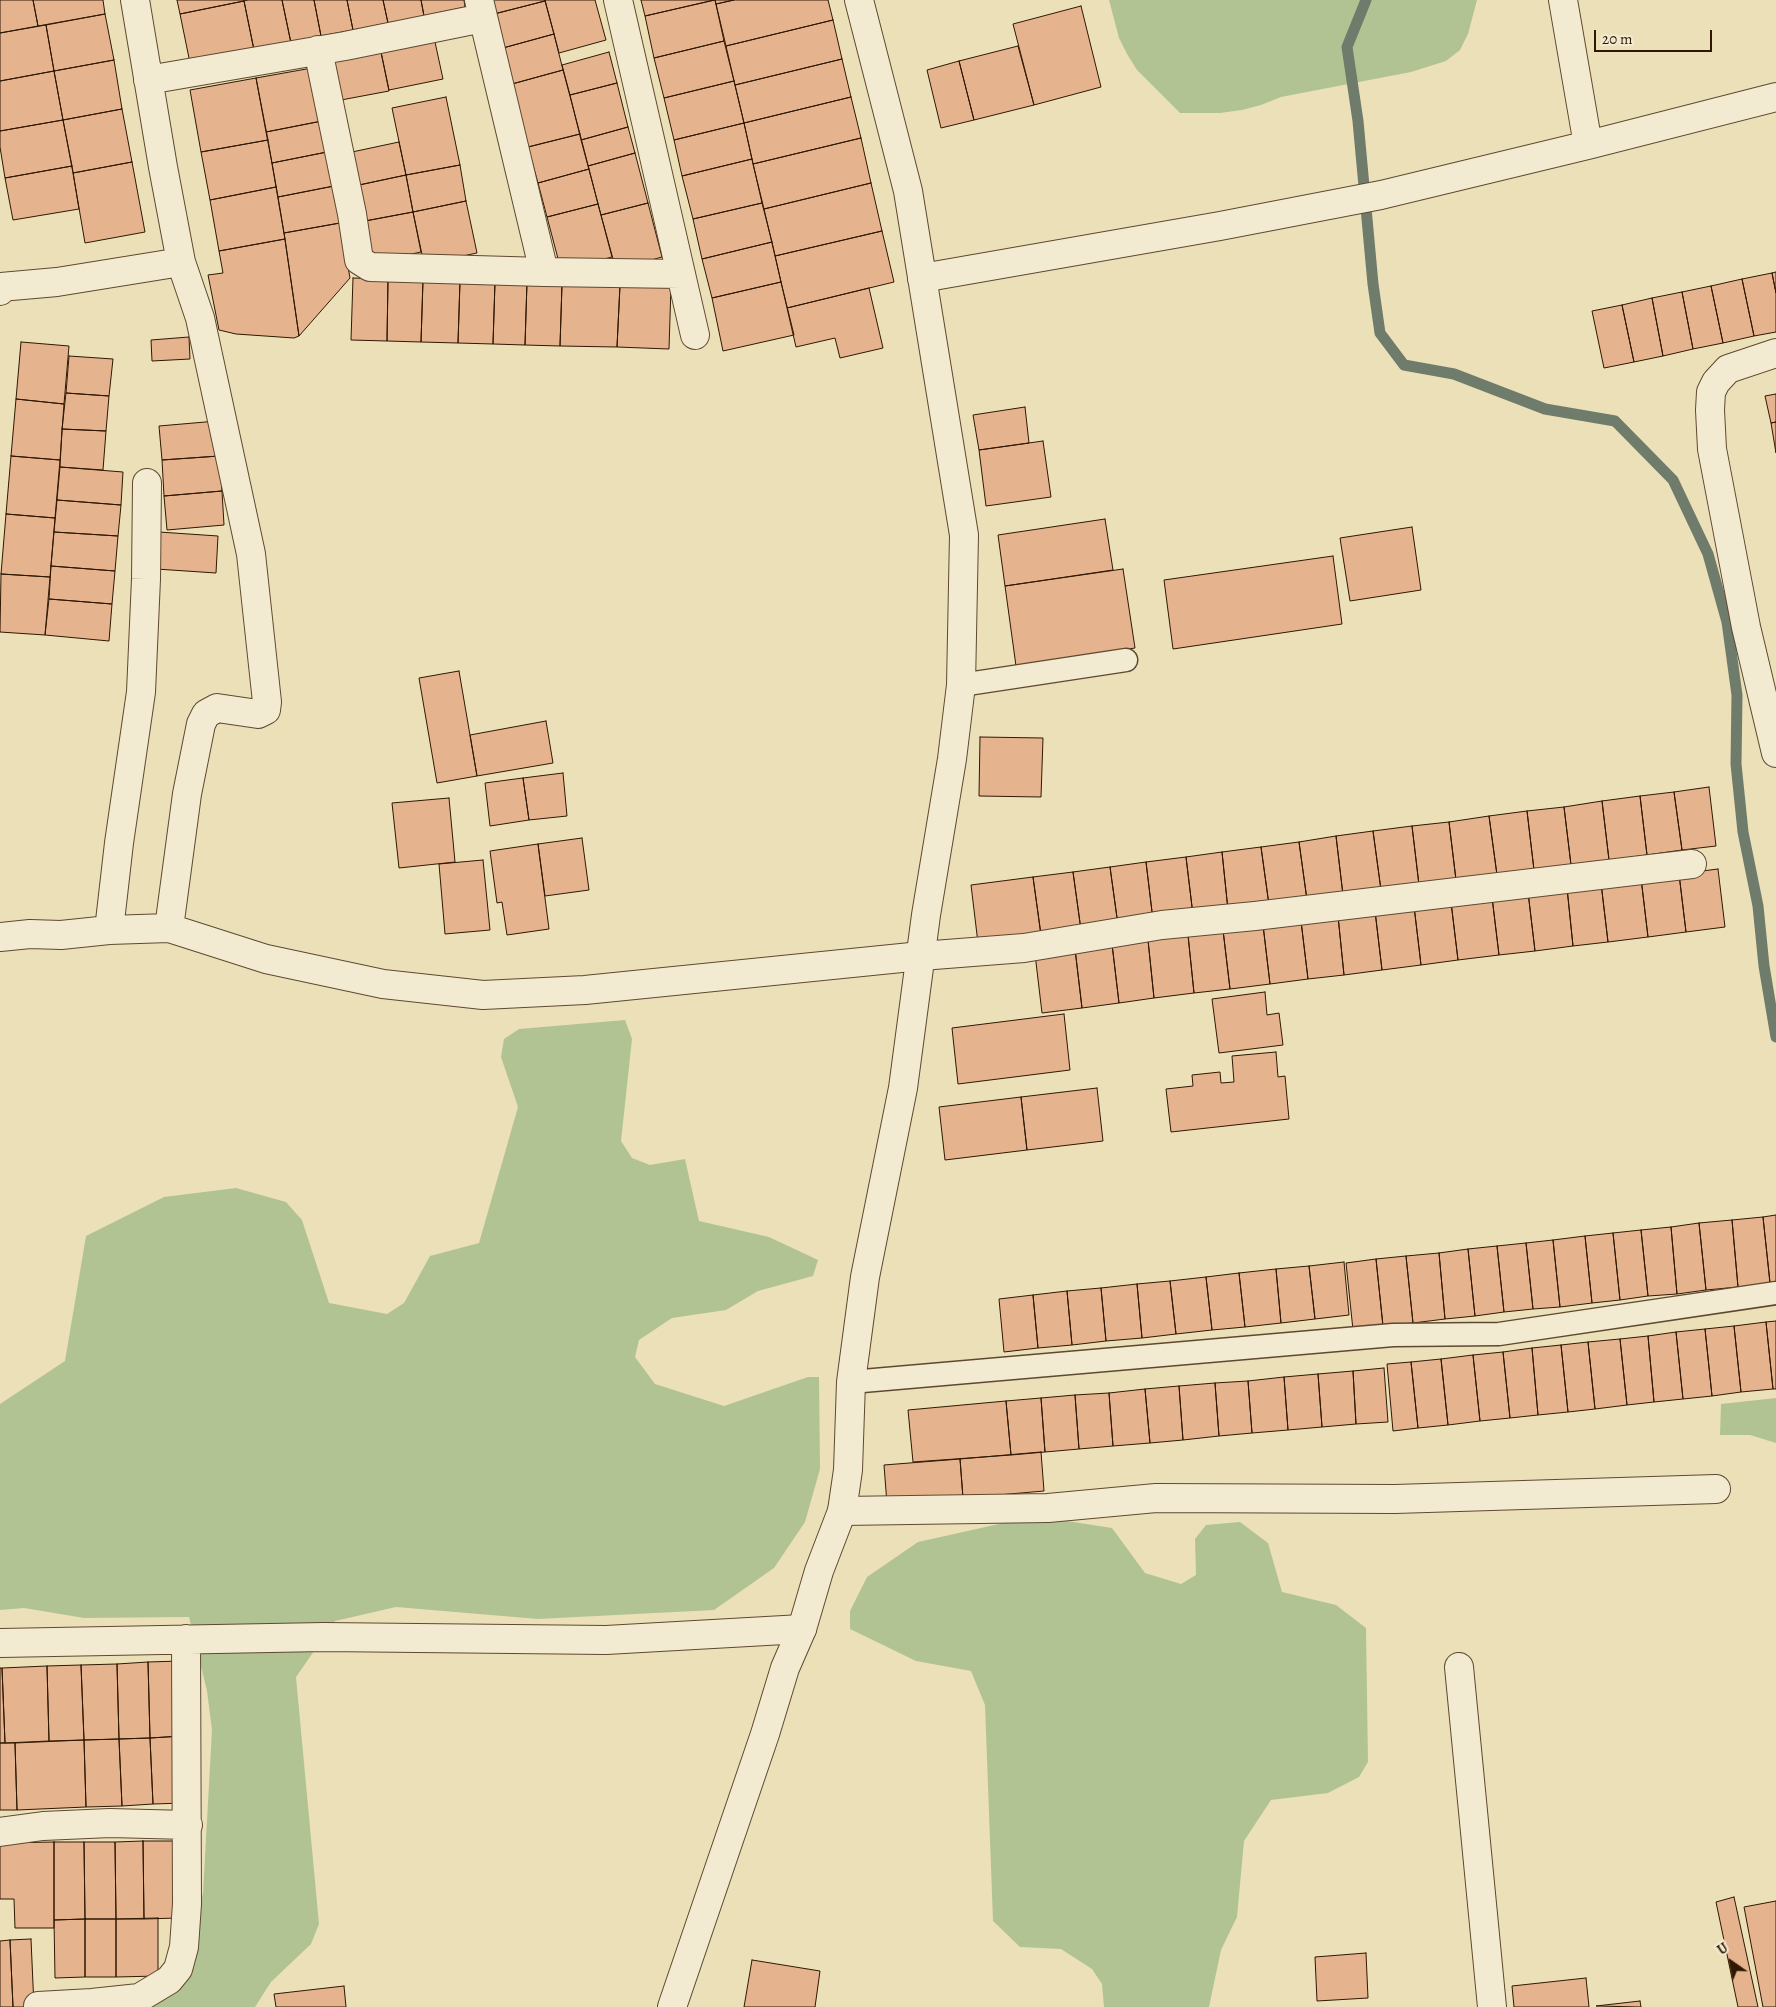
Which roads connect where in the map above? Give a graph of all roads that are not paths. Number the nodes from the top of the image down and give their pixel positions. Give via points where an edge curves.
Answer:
1 (135, 0) edge
2 (618, 0) edge
3 (859, 0) edge
4 (1563, 0) edge
5 (481, 9) edge
6 (318, 50) junction
7 (148, 80) junction
8 (1776, 97) edge
9 (1588, 145) junction
10 (181, 262) junction
11 (544, 272) junction
12 (681, 274) junction
13 (922, 278) junction
14 (0, 286) edge
15 (0, 291) edge
16 (695, 335) dead end
17 (1776, 353) edge
18 (147, 484) dead end
19 (1126, 660) dead end
20 (960, 685) junction
21 (1776, 753) edge
22 (1692, 864) dead end
23 (169, 928) junction
24 (109, 930) junction
25 (0, 937) edge
26 (921, 956) junction
27 (1776, 1293) edge
28 (851, 1382) junction
29 (1716, 1489) dead end
30 (842, 1512) junction
31 (802, 1629) junction
32 (186, 1639) junction
33 (0, 1643) edge
34 (1459, 1667) dead end
35 (188, 1825) junction
36 (0, 1832) edge
37 (38, 2006) edge
38 (672, 2007) edge
39 (1492, 2007) edge

1 - 7 street
2 - 12 street
3 - 13 street via 908,191
4 - 9 street
5 - 6 street
5 - 11 street
6 - 7 street
6 - 11 street via 359,260 370,267
7 - 10 street
8 - 9 street
9 - 13 street via 1381,195
10 - 14 street via 57,282
10 - 23 street via 200,318 252,554 267,702 266,710 258,714 217,708 206,714 201,724 186,794
11 - 12 street
12 - 16 street
13 - 20 street via 964,535
14 - 15 street
17 - 21 street via 1728,369 1711,392 1710,410 1712,449 1746,626
18 - 24 street via 141,692
19 - 20 lane
20 - 26 street
22 - 26 street via 1162,925 1024,948
23 - 24 street
23 - 26 street via 266,959 383,984 483,995 585,990
24 - 25 street
26 - 28 street via 903,1088 866,1277
27 - 28 lane via 1499,1334 1392,1335
28 - 30 street via 848,1470
29 - 30 street via 1395,1499 1156,1498 1048,1508
30 - 31 street via 819,1571
31 - 32 street via 606,1640
31 - 38 street via 785,1668
32 - 33 street
32 - 35 street
34 - 39 street
35 - 36 street via 110,1823
35 - 37 street via 184,1947 178,1969 169,1980 139,1998

